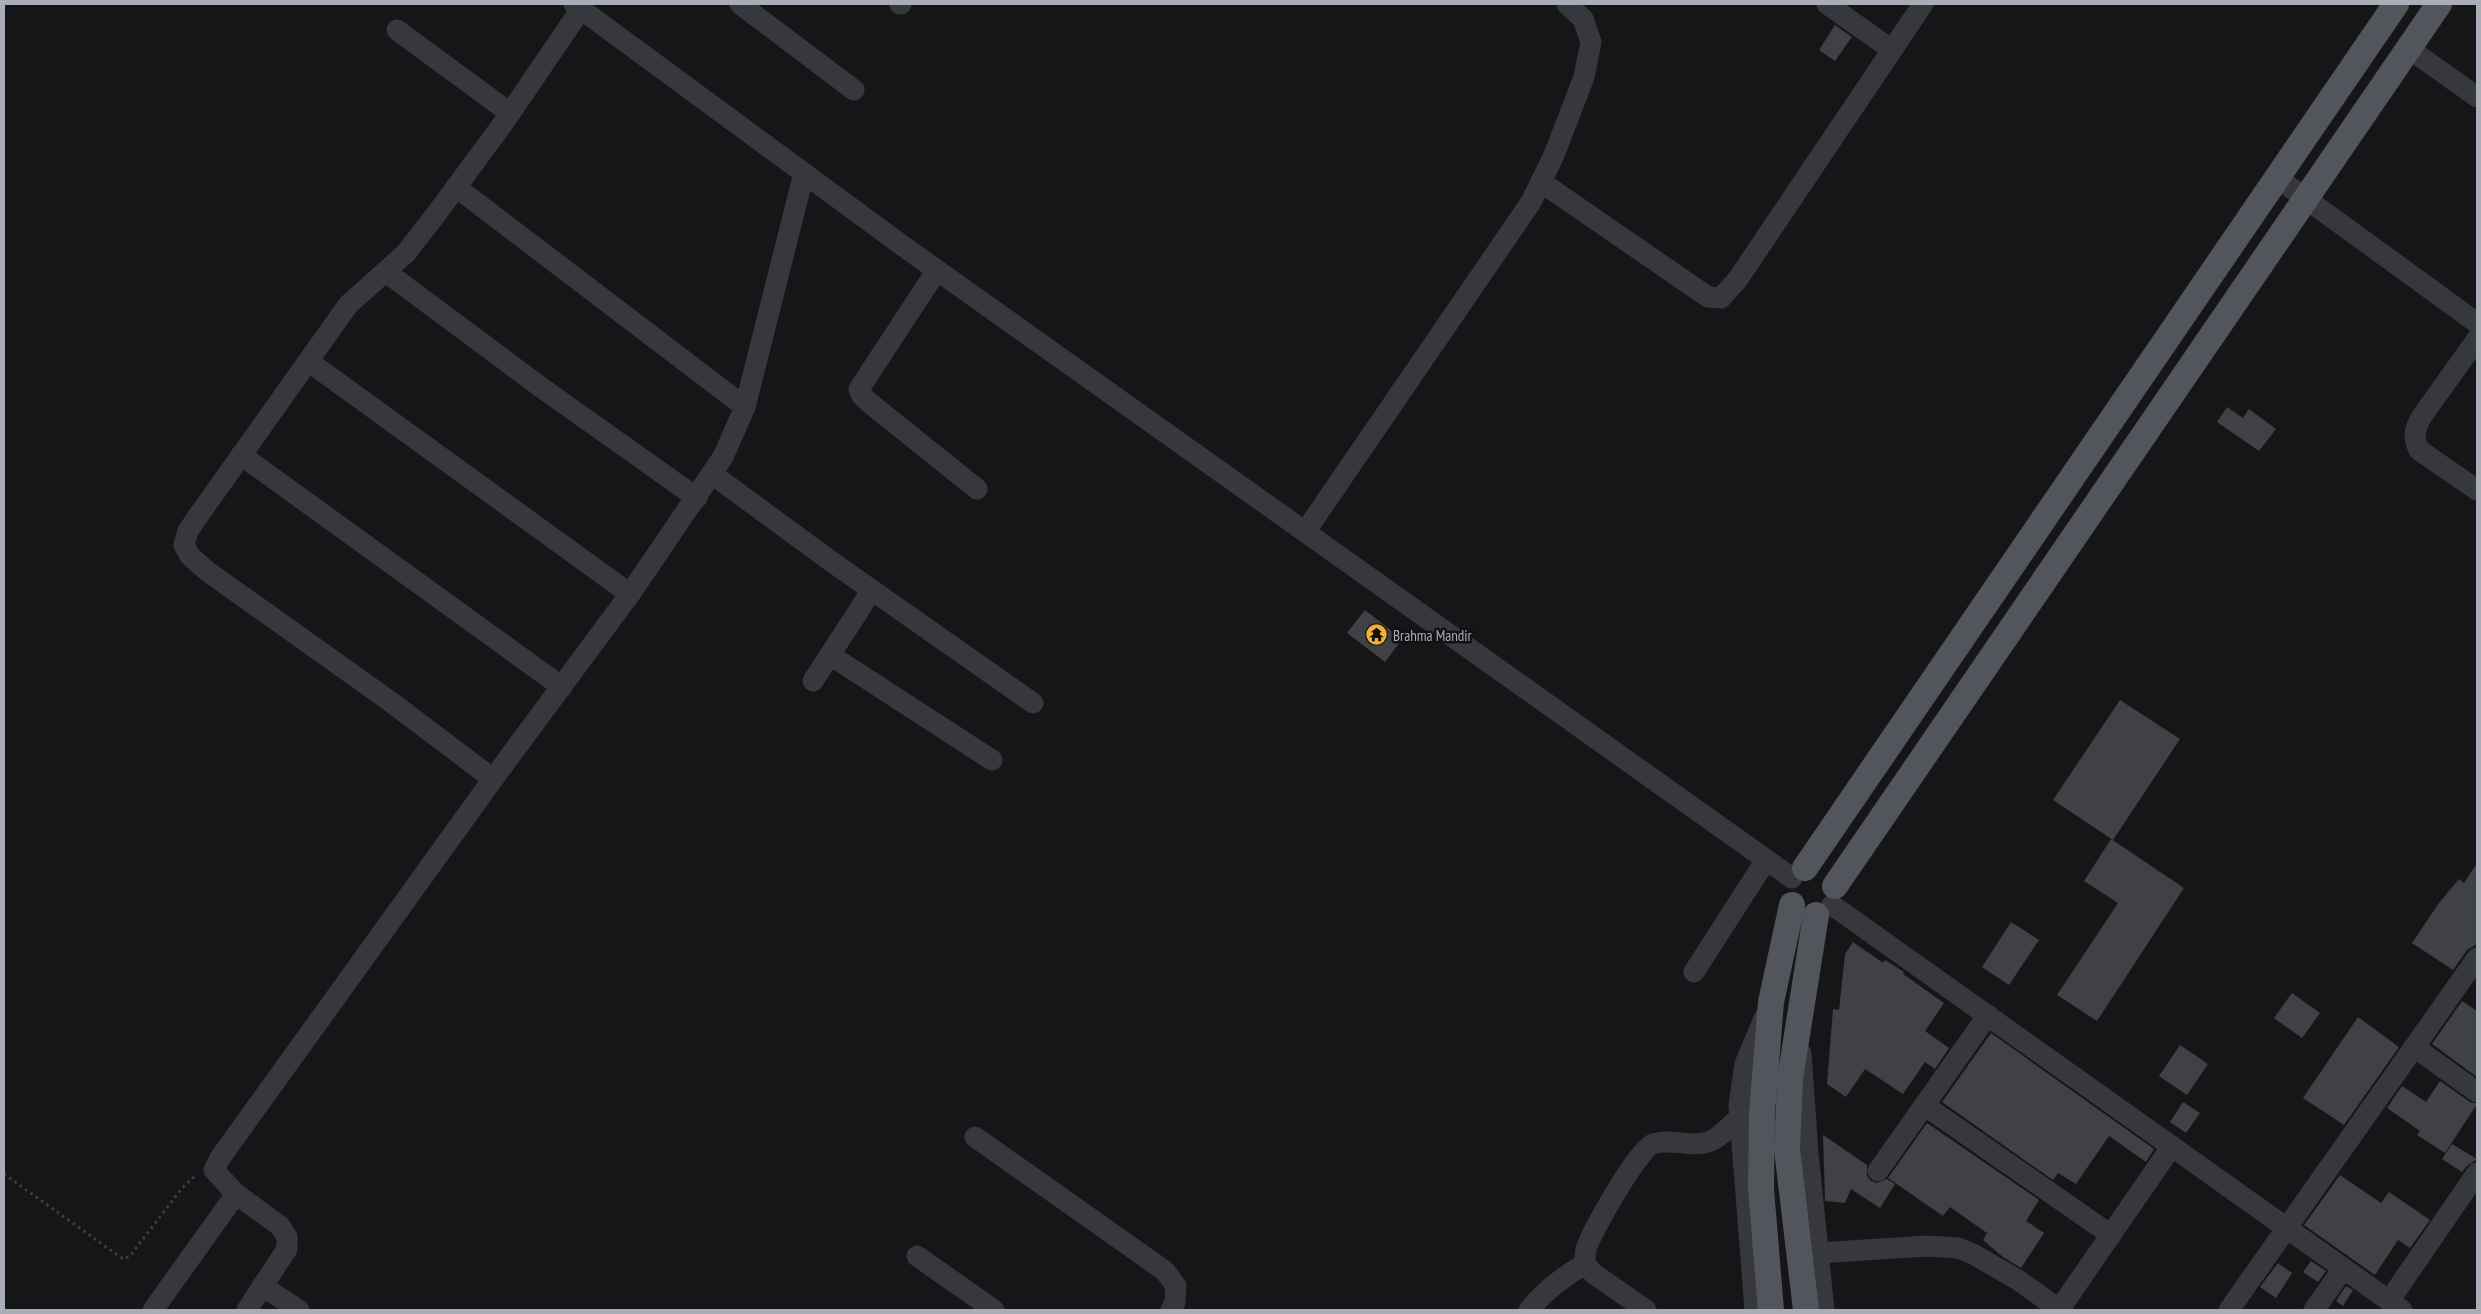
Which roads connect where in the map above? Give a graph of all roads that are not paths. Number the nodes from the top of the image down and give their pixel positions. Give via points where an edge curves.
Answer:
1 (740, 4) edge
2 (1567, 4) edge
3 (1827, 4) edge
4 (1923, 4) edge
5 (2396, 4) edge
6 (2438, 4) edge
7 (577, 6) edge
8 (397, 30) dead end
9 (2408, 48) junction
10 (1892, 50) junction
11 (854, 90) dead end
12 (2477, 97) edge
13 (510, 113) junction
14 (804, 173) junction
15 (2276, 177) junction
16 (1541, 182) junction
17 (456, 187) junction
18 (2306, 198) junction
19 (937, 270) junction
20 (386, 272) junction
21 (2477, 323) edge
22 (2477, 339) edge
23 (308, 361) junction
24 (745, 407) junction
25 (241, 455) junction
26 (712, 474) junction
27 (977, 489) dead end
28 (2477, 490) edge
29 (697, 498) junction
30 (1305, 532) junction
31 (872, 590) junction
32 (630, 594) junction
33 (830, 655) junction
34 (813, 681) dead end
35 (562, 687) junction
36 (1033, 703) dead end
37 (992, 760) dead end
38 (493, 779) junction
39 (1766, 860) junction
40 (1799, 873) junction
41 (1828, 902) junction
42 (1792, 905) junction
43 (2477, 958) edge
44 (1694, 972) dead end
45 (1771, 1002) junction
46 (1988, 1016) junction
47 (1800, 1026) junction
48 (2414, 1047) junction
49 (2477, 1092) edge
50 (1924, 1105) junction
51 (1739, 1118) junction
52 (975, 1136) dead end
53 (2172, 1146) junction
54 (1878, 1171) dead end
55 (2477, 1172) edge
56 (236, 1194) junction
57 (2287, 1227) junction
58 (2111, 1235) junction
59 (1818, 1253) junction
60 (918, 1256) dead end
61 (1585, 1264) junction
62 (2343, 1268) junction
63 (262, 1286) junction
64 (2395, 1306) edge
65 (153, 1310) edge
66 (246, 1310) edge
67 (299, 1310) edge
68 (994, 1310) edge
69 (1171, 1310) edge
70 (1528, 1310) edge
71 (1646, 1310) edge
72 (1755, 1310) edge
73 (1771, 1310) edge
74 (1806, 1310) edge
75 (1824, 1310) edge
76 (2060, 1310) edge
77 (2229, 1310) edge
78 (2314, 1310) edge

1 - 11 street
2 - 16 street via 1582,19 1590,42 1584,77
3 - 10 street
4 - 10 street
5 - 15 main road
6 - 9 main road
7 - 13 street
7 - 14 street
8 - 13 street
9 - 12 street
9 - 18 main road
10 - 16 street via 1738,279 1721,298 1708,297
13 - 17 street
14 - 19 street
14 - 24 street
15 - 18 street
15 - 40 main road
16 - 30 street via 1531,202
17 - 20 street via 406,253
17 - 24 street
18 - 21 street
18 - 41 main road
19 - 27 street via 859,389 871,404
19 - 30 street
20 - 23 street via 348,305
20 - 29 street
22 - 28 street via 2422,416 2416,426 2414,440 2419,450
23 - 25 street
23 - 32 street
24 - 26 street via 723,458
25 - 35 street
25 - 38 street via 188,531 184,545 190,556 206,571
26 - 29 street
26 - 31 street
29 - 32 street
30 - 39 street
31 - 33 street
31 - 36 street
32 - 35 street
33 - 34 street
33 - 37 street
35 - 38 street
38 - 56 street via 220,1158 214,1170
39 - 40 street
39 - 44 street
40 - 41 main road via 1817,868 1832,878
40 - 42 main road via 1788,894
41 - 42 main road via 1799,912
41 - 46 street
41 - 47 main road
42 - 45 main road
43 - 48 street
45 - 51 street via 1745,1064
45 - 73 main road via 1762,1113 1761,1189
46 - 50 street
46 - 53 street
47 - 59 street
47 - 74 main road via 1790,1079 1787,1149
48 - 49 street
48 - 57 street
50 - 54 street
50 - 58 street
51 - 61 street via 1715,1139 1701,1144 1662,1141 1650,1145 1599,1220 1586,1250
51 - 72 street
52 - 69 street via 1165,1271 1176,1286
53 - 57 street
53 - 58 street
55 - 64 street
56 - 63 street via 280,1226 287,1237 287,1250
56 - 65 street
57 - 62 street
57 - 77 street
58 - 76 street
59 - 75 street
59 - 76 street via 1927,1246 1958,1248 2018,1280
60 - 68 street
61 - 70 street via 1558,1279
61 - 71 street via 1594,1274
62 - 64 street
62 - 78 street
63 - 66 street
63 - 67 street

